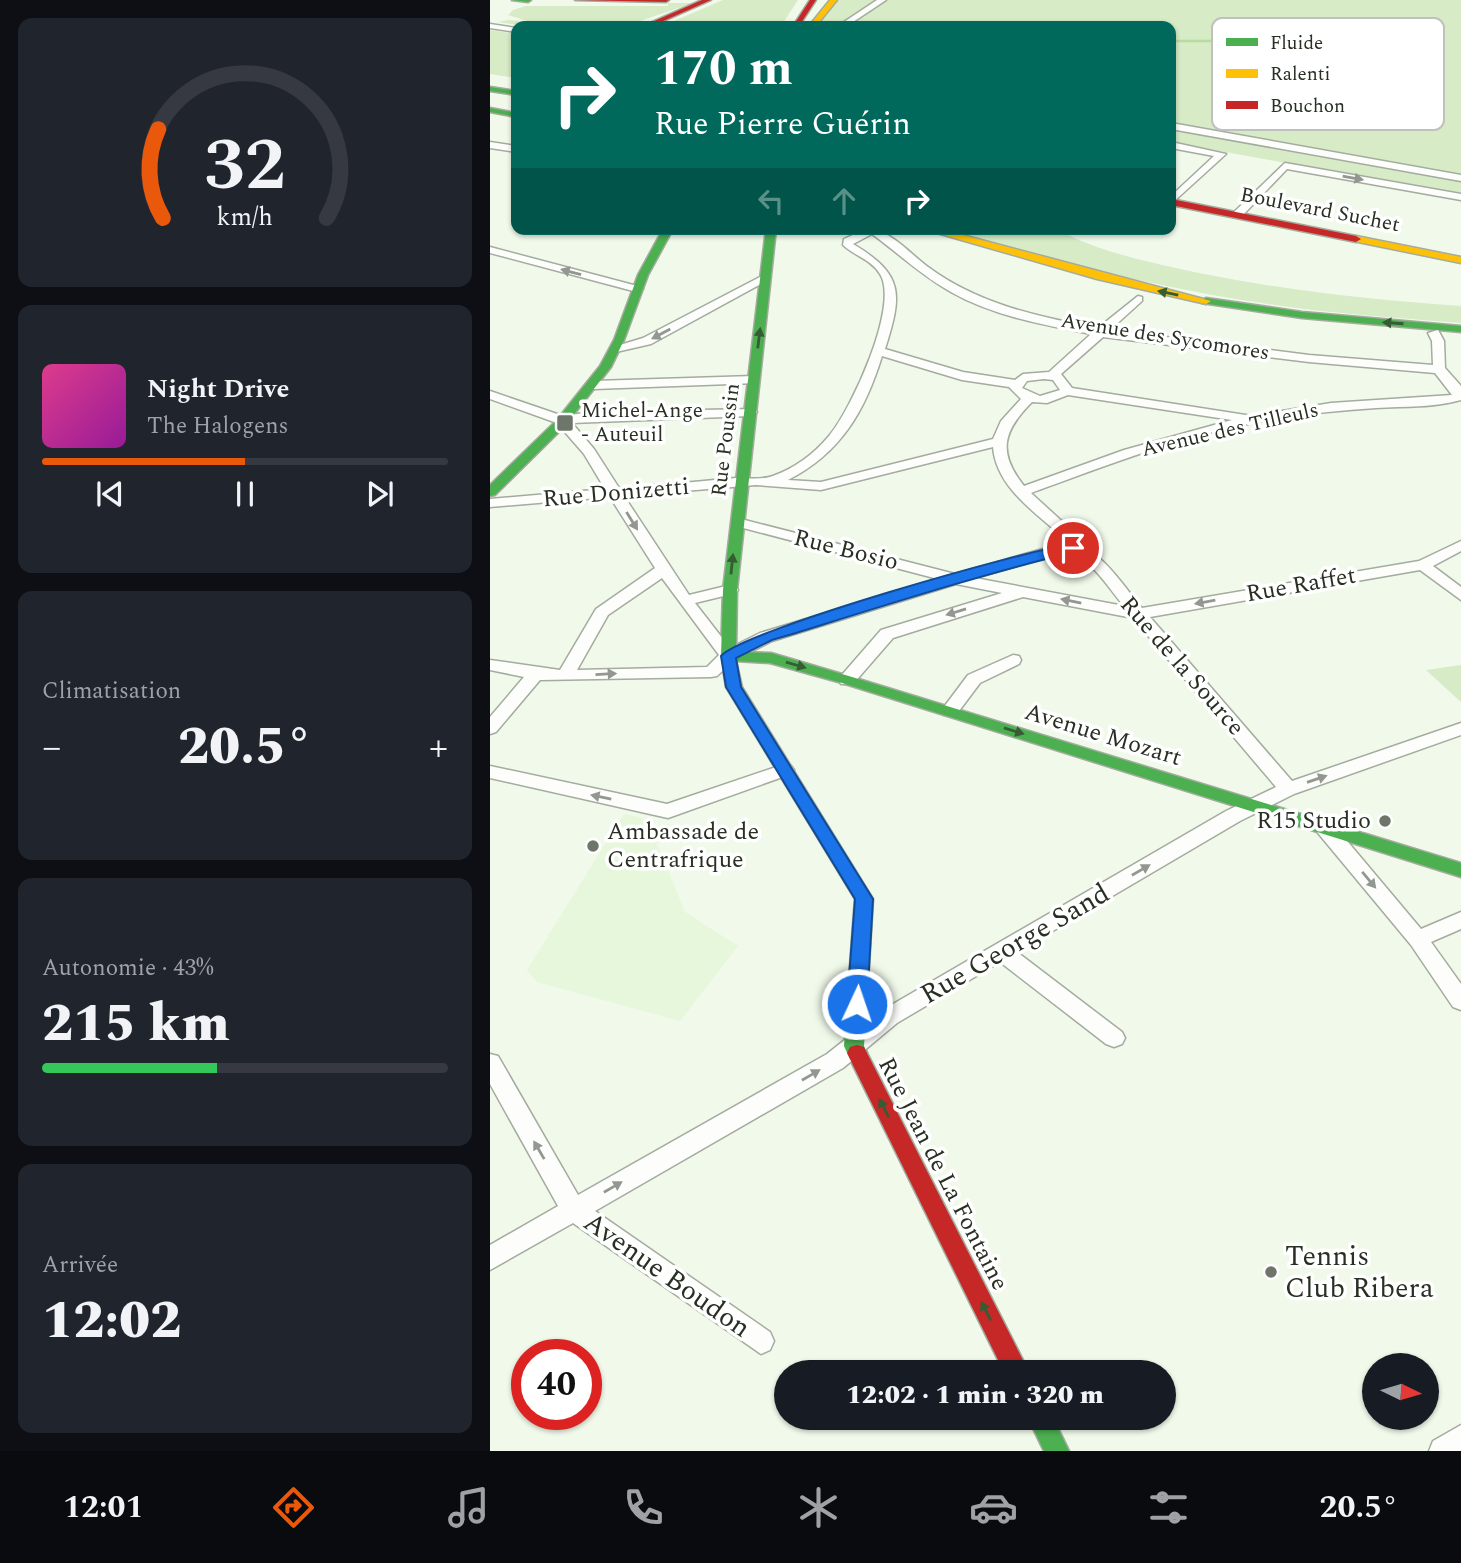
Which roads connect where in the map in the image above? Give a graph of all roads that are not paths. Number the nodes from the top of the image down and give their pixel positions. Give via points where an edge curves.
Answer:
1 (515, 0) edge
2 (528, 0) edge
3 (578, 0) edge
4 (666, 0) edge
5 (708, 0) edge
6 (813, 0) edge
7 (834, 0) edge
8 (882, 0) edge
9 (659, 21) edge
10 (799, 21) edge
11 (815, 21) edge
12 (850, 21) edge
13 (490, 26) edge
14 (511, 29) edge
15 (490, 89) edge
16 (511, 92) edge
17 (490, 110) edge
18 (511, 113) edge
19 (490, 120) edge
20 (511, 123) edge
21 (1176, 127) edge
22 (490, 145) edge
23 (1176, 146) edge
24 (511, 148) edge
25 (1461, 178) edge
26 (1176, 196) edge
27 (1461, 197) edge
28 (1176, 202) edge
29 (1237, 215) junction
30 (664, 235) edge
31 (770, 235) edge
32 (862, 235) edge
33 (880, 235) edge
34 (949, 235) edge
35 (490, 250) edge
36 (1461, 260) edge
37 (764, 279) junction
38 (637, 289) junction
39 (1138, 299) dead end
40 (1461, 329) edge
41 (1103, 332) junction
42 (1434, 333) dead end
43 (616, 348) junction
44 (877, 351) junction
45 (1439, 369) junction
46 (1052, 376) junction
47 (754, 380) junction
48 (594, 384) junction
49 (1015, 384) junction
50 (1066, 391) junction
51 (490, 395) edge
52 (1029, 398) junction
53 (1459, 398) edge
54 (750, 411) junction
55 (592, 416) junction
56 (1257, 419) junction
57 (562, 420) junction
58 (999, 441) junction
59 (584, 442) junction
60 (770, 480) junction
61 (742, 482) junction
62 (490, 492) edge
63 (1021, 492) junction
64 (614, 493) junction
65 (490, 503) edge
66 (737, 522) junction
67 (1060, 528) dead end
68 (1461, 545) edge
69 (1423, 565) junction
70 (663, 570) junction
71 (955, 579) junction
72 (730, 590) junction
73 (1021, 592) junction
74 (1461, 595) edge
75 (684, 601) junction
76 (1138, 614) junction
77 (729, 656) junction
78 (1013, 660) dead end
79 (490, 665) edge
80 (536, 674) junction
81 (565, 676) junction
82 (846, 680) junction
83 (950, 711) junction
84 (490, 728) edge
85 (1461, 729) edge
86 (785, 770) junction
87 (490, 772) edge
88 (1288, 789) junction
89 (1254, 806) junction
90 (1325, 828) junction
91 (1461, 870) edge
92 (1461, 920) edge
93 (1419, 939) junction
94 (1001, 951) junction
95 (1461, 1001) edge
96 (1114, 1038) dead end
97 (854, 1046) junction
98 (490, 1063) edge
99 (573, 1209) junction
100 (490, 1258) edge
101 (761, 1341) dead end
102 (1011, 1360) edge
103 (1046, 1430) edge
104 (1461, 1439) edge
105 (1057, 1451) edge
106 (1443, 1451) edge

1 - 2 main road
3 - 4 main road
5 - 9 main road
6 - 10 main road
7 - 11 main road
8 - 12 street
13 - 14 street
15 - 16 main road
17 - 18 main road
19 - 20 main road
21 - 25 street
22 - 24 street
23 - 26 street via 1221,154
29 -> 27 street via 1285,166
28 - 29 main road, Boulevard Suchet
29 - 36 main road, Boulevard Suchet
30 - 38 main road
31 - 37 main road, Rue Poussin
32 - 44 street via 848,245 887,276 889,304
33 - 41 street, Avenue des Sycomores via 942,282 970,296 1011,311
40 -> 34 main road via 1208,302 1083,274
38 -> 35 street
37 -> 43 street via 647,341
47 -> 37 main road, Rue Poussin
38 - 43 main road
39 - 41 street
41 - 45 street, Avenue des Sycomores via 1352,364
41 - 46 street
42 - 45 street, Avenue des Tilleuls
43 - 48 main road
44 - 49 street via 962,376
44 - 60 street via 854,410 834,438 816,458
45 - 53 street, Avenue des Tilleuls
46 - 49 street via 1029,376
46 - 50 street via 1064,382
47 - 48 street
47 - 54 main road, Rue Poussin
48 - 55 street via 600,391
48 - 57 main road
49 - 52 street via 1017,392
50 - 52 street via 1051,399
50 - 56 street
51 - 57 street
52 - 58 street via 1009,419
53 - 56 street, Avenue des Tilleuls via 1313,409
54 - 55 street
54 - 61 main road, Rue Poussin
55 - 57 street
55 - 59 street
56 - 63 street, Avenue des Tilleuls via 1171,439
57 - 59 street, Rue Jean de La Fontaine
57 - 62 main road
58 - 60 street via 821,486 794,487
58 - 63 street via 1006,472
59 - 64 street, Rue Jean de La Fontaine
60 - 61 street, Rue Donizetti
61 - 64 street, Rue Donizetti
61 - 66 main road, Rue Poussin
63 - 67 street
64 - 65 street, Rue Donizetti
64 -> 70 street, Rue Jean de La Fontaine
66 - 71 street, Rue Bosio
72 -> 66 main road, Rue Poussin
68 - 69 street, Rue Raffet
69 - 74 street
69 -> 76 street, Rue Raffet
70 - 75 street, Rue Jean de La Fontaine
70 - 81 street via 602,612
71 - 73 street, Rue Bosio
71 - 76 street, Rue de la Source via 1073,548 1090,557
71 - 77 street via 766,637
72 - 75 street
72 - 77 main road, Rue Poussin
76 -> 73 street, Rue Bosio
73 -> 82 street via 887,634
75 - 77 street, Rue Jean de La Fontaine
76 - 88 street, Rue de la Source
81 -> 77 street via 710,672
77 -> 82 main road, Avenue Mozart via 771,658
77 - 86 main road, Rue Jean de La Fontaine via 734,687
78 - 83 street via 974,679
79 - 80 street
80 - 81 street
80 - 84 street
82 - 83 main road, Avenue Mozart
83 -> 89 main road, Avenue Mozart
88 -> 85 street, Rue George Sand
86 -> 87 street via 668,811
86 - 97 main road, Rue Jean de La Fontaine via 864,899
88 - 89 street, Rue George Sand
89 - 90 main road, Avenue Mozart
94 -> 89 street, Rue George Sand
90 - 91 main road, Avenue Mozart
90 -> 93 street
92 - 93 street
93 - 95 street
94 - 96 street
94 - 97 street, Rue George Sand via 888,1017
99 -> 97 street, Rue George Sand
102 -> 97 main road, Rue Jean de La Fontaine
99 -> 98 street
99 - 100 street, Rue George Sand
99 - 101 street, Avenue Boudon
103 - 105 main road
104 - 106 street

